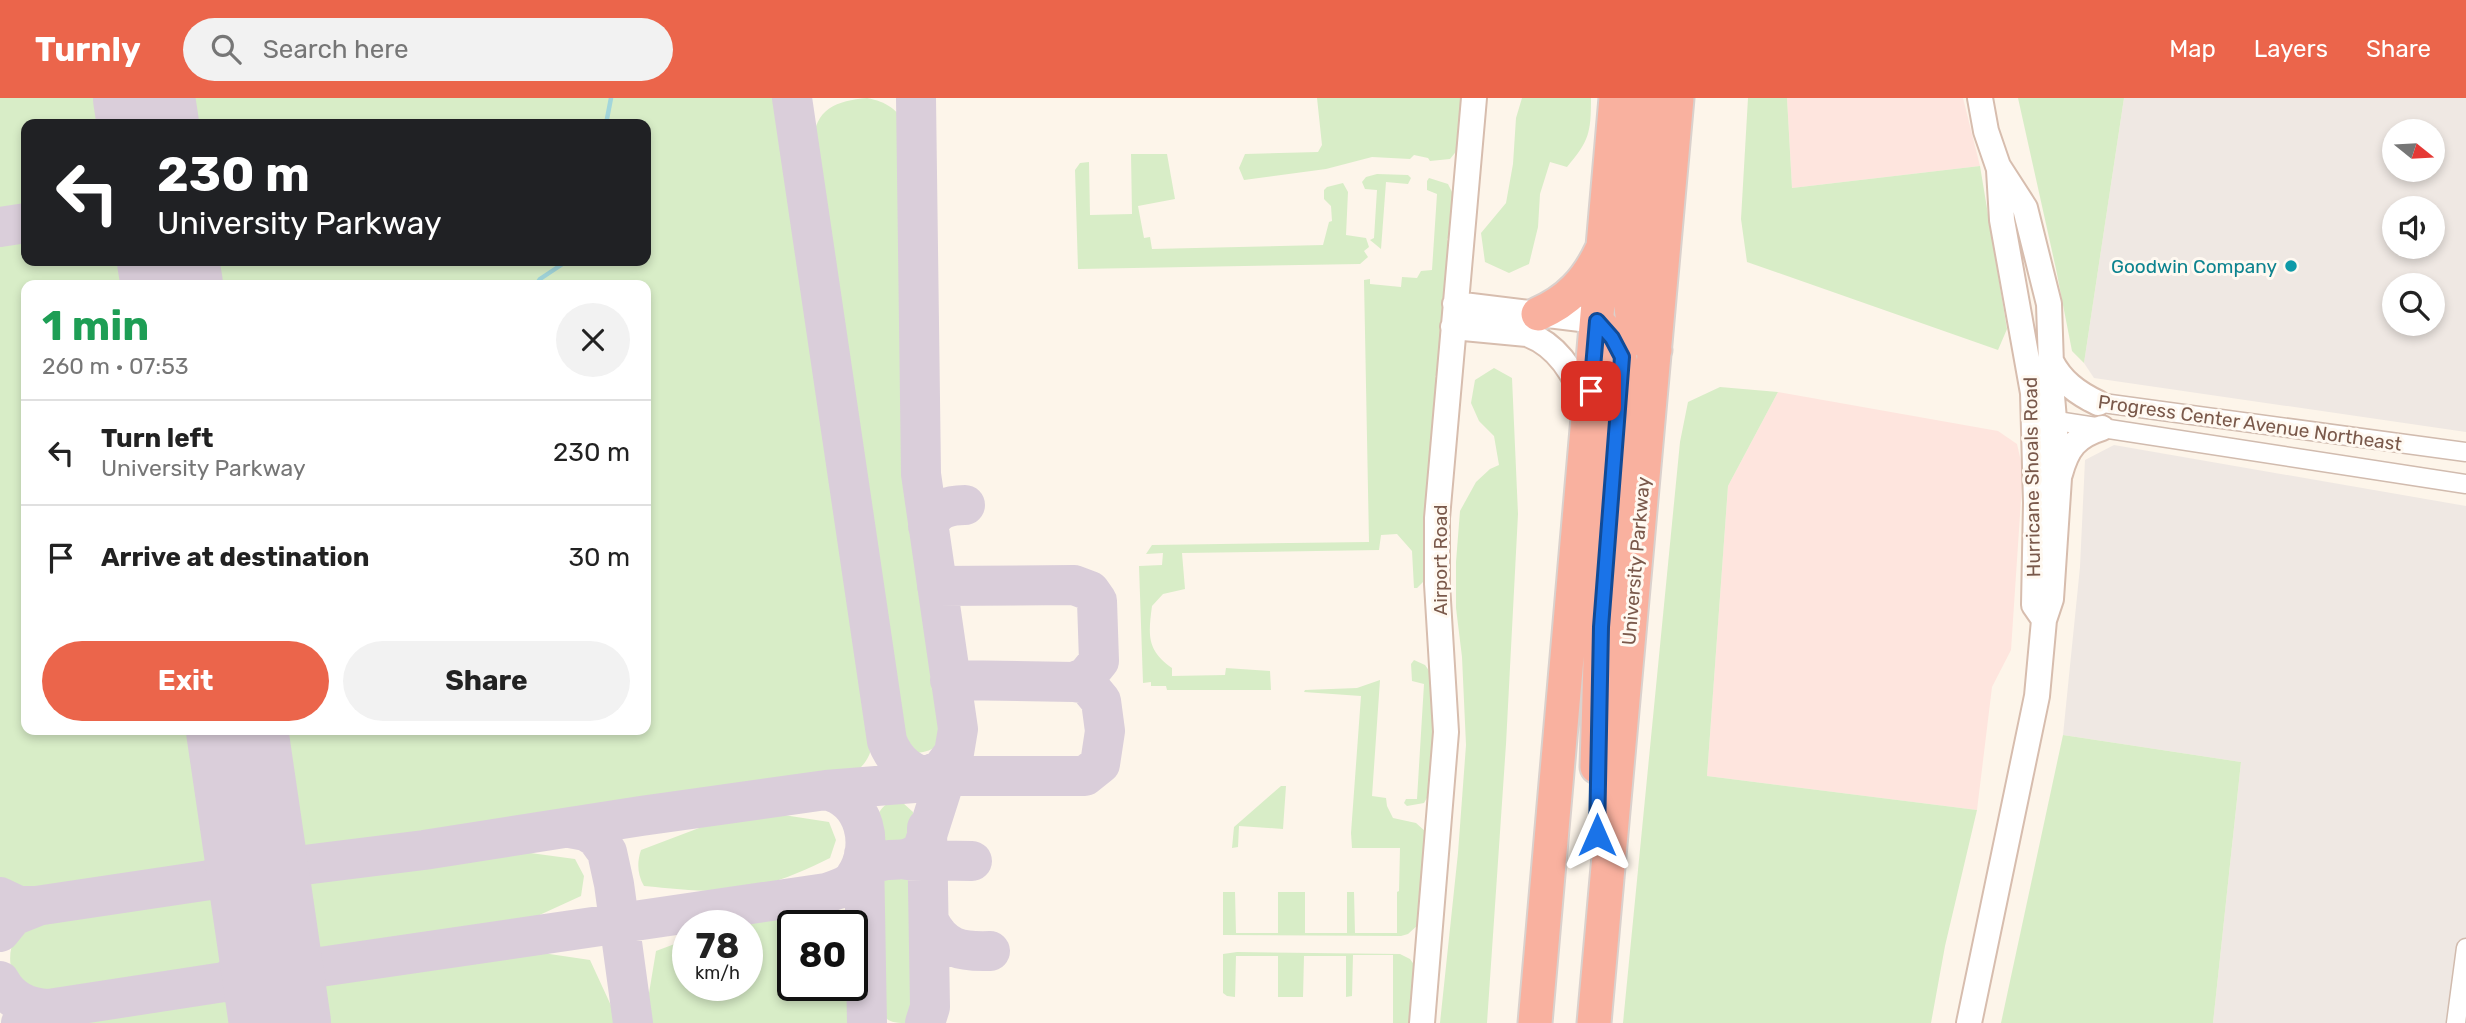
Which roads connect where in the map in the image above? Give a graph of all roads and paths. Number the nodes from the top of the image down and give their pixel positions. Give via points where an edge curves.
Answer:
1 (1474, 98) edge
2 (1616, 98) edge
3 (1648, 98) edge
4 (1677, 98) edge
5 (1980, 98) edge
6 (1998, 166) junction
7 (1604, 245) junction
8 (1459, 263) junction
9 (1501, 310) junction
10 (1538, 314) junction
11 (1454, 316) junction
12 (1597, 321) junction
13 (1655, 351) junction
14 (2051, 360) junction
15 (2098, 402) junction
16 (2044, 407) junction
17 (1589, 415) junction
18 (2102, 428) junction
19 (2466, 452) edge
20 (2059, 478) junction
21 (2466, 484) edge
22 (2044, 620) junction
23 (1602, 944) junction
24 (2466, 948) edge
25 (1422, 1023) edge
26 (1535, 1023) edge
27 (1594, 1023) edge
28 (1969, 1023) edge
29 (2456, 1023) edge

1 - 8 street, Airport Road
2 - 7 highway
3 - 13 highway via 1630,294 1631,317 1639,336
4 - 13 highway, University Parkway
5 - 6 street, Hurricane Shoals Road
6 - 14 street, Hurricane Shoals Road via 2025,208 2049,304
6 - 16 street, Hurricane Shoals Road via 2002,220
7 - 10 highway via 1576,290
7 - 12 highway
8 - 9 street via 1479,295
8 - 11 street, Airport Road
9 - 10 street
9 - 11 street
10 - 12 street
11 - 17 street via 1537,338 1574,376
11 - 25 street, Airport Road via 1437,545 1446,732
12 - 17 highway
12 - 23 highway via 1622,357 1601,627 1596,876
13 - 23 highway, University Parkway
14 - 15 street via 2070,387
14 - 16 street, Hurricane Shoals Road
15 - 16 street, Progress Center Avenue Northeast
15 - 19 street, Progress Center Avenue Northeast
16 - 18 street, Progress Center Avenue Northeast
16 - 20 street, Hurricane Shoals Road
16 - 22 street, Hurricane Shoals Road via 2034,605
17 - 26 highway
18 - 20 street via 2066,452
18 - 21 street, Progress Center Avenue Northeast
20 - 22 street, Hurricane Shoals Road via 2051,599
22 - 28 street, Hurricane Shoals Road via 2036,696
23 - 27 highway, University Parkway
24 - 29 street

